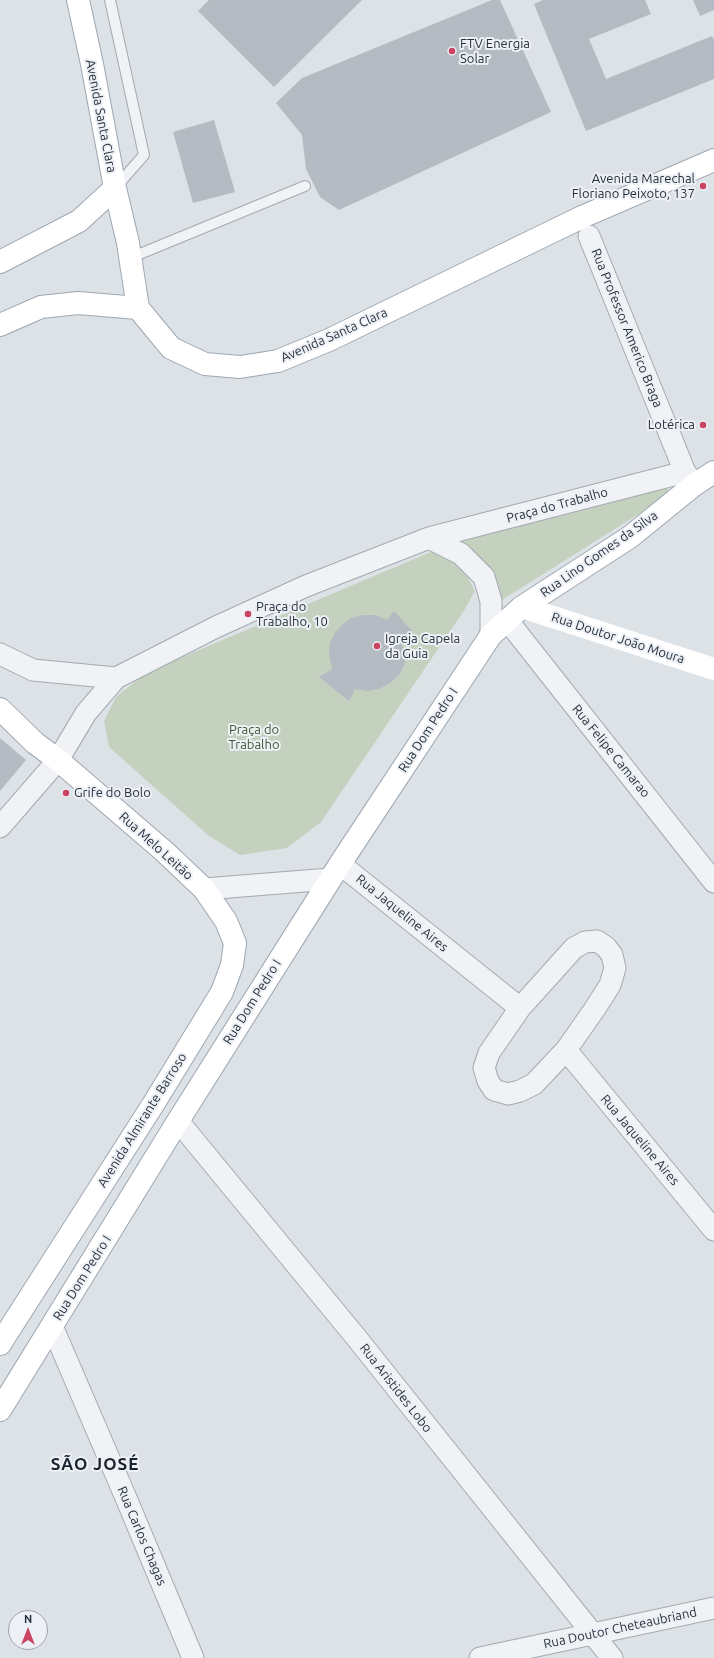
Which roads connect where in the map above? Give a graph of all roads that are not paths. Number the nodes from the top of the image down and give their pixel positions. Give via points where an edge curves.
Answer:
1 (78, 0) edge
2 (110, 0) edge
3 (714, 160) edge
4 (305, 186) dead end
5 (115, 188) junction
6 (589, 236) dead end
7 (130, 258) junction
8 (0, 262) edge
9 (138, 308) junction
10 (0, 325) edge
11 (714, 472) edge
12 (690, 478) junction
13 (429, 538) junction
14 (515, 614) junction
15 (491, 635) junction
16 (0, 654) edge
17 (714, 669) edge
18 (116, 678) junction
19 (0, 709) edge
20 (58, 760) junction
21 (0, 827) edge
22 (335, 872) junction
23 (714, 882) edge
24 (204, 889) junction
25 (520, 1008) junction
26 (566, 1050) junction
27 (178, 1121) junction
28 (714, 1230) edge
29 (52, 1326) junction
30 (0, 1344) edge
31 (0, 1410) edge
32 (714, 1608) edge
33 (591, 1634) junction
34 (193, 1658) edge
35 (480, 1658) edge
36 (612, 1658) edge

1 - 5 main road, Avenida Santa Clara
2 - 5 lane via 144,155
3 - 9 main road, Avenida Santa Clara via 582,217 329,340 278,361 240,367 205,364 171,348
4 - 7 lane
5 - 7 main road, Avenida Santa Clara
5 - 8 main road via 79,221
6 - 12 street, Rua Professor Americo Braga
7 - 9 main road, Avenida Santa Clara
9 - 10 main road via 78,303 41,307
11 - 12 main road, Rua Lino Gomes da Silva
12 - 13 street, Praça do Trabalho
12 - 14 main road, Rua Lino Gomes da Silva via 630,537
13 - 15 street via 461,554 484,578 491,601
13 - 18 street, Praça do Trabalho via 306,586 216,627
14 - 15 main road, Rua Dom Pedro I
14 - 17 main road, Rua Doutor João Moura
14 - 23 street, Rua Felipe Camarao
15 - 22 main road, Rua Dom Pedro I
16 - 18 street via 33,670
18 - 20 street via 86,713
19 - 20 main road, Rua Melo Leitão via 35,743
20 - 21 street
20 - 24 main road, Rua Melo Leitão
22 - 24 street
22 - 25 street, Rua Jaqueline Aires
22 - 27 main road, Rua Dom Pedro I
24 - 30 main road, Avenida Almirante Barroso via 226,921 235,943 232,965 222,992
25 - 26 street via 489,1052 484,1068 494,1090 508,1094 534,1084
25 - 26 street via 574,948 585,942 597,941 606,947 612,955 614,968 610,985
26 - 28 street, Rua Jaqueline Aires
27 - 29 main road, Rua Dom Pedro I
27 - 33 street, Rua Aristides Lobo via 355,1336
29 - 31 main road, Rua Dom Pedro I
29 - 34 street, Rua Carlos Chagas
32 - 33 street, Rua Doutor Cheteaubriand
33 - 35 street, Rua Doutor Cheteaubriand
33 - 36 street, Rua Aristides Lobo

